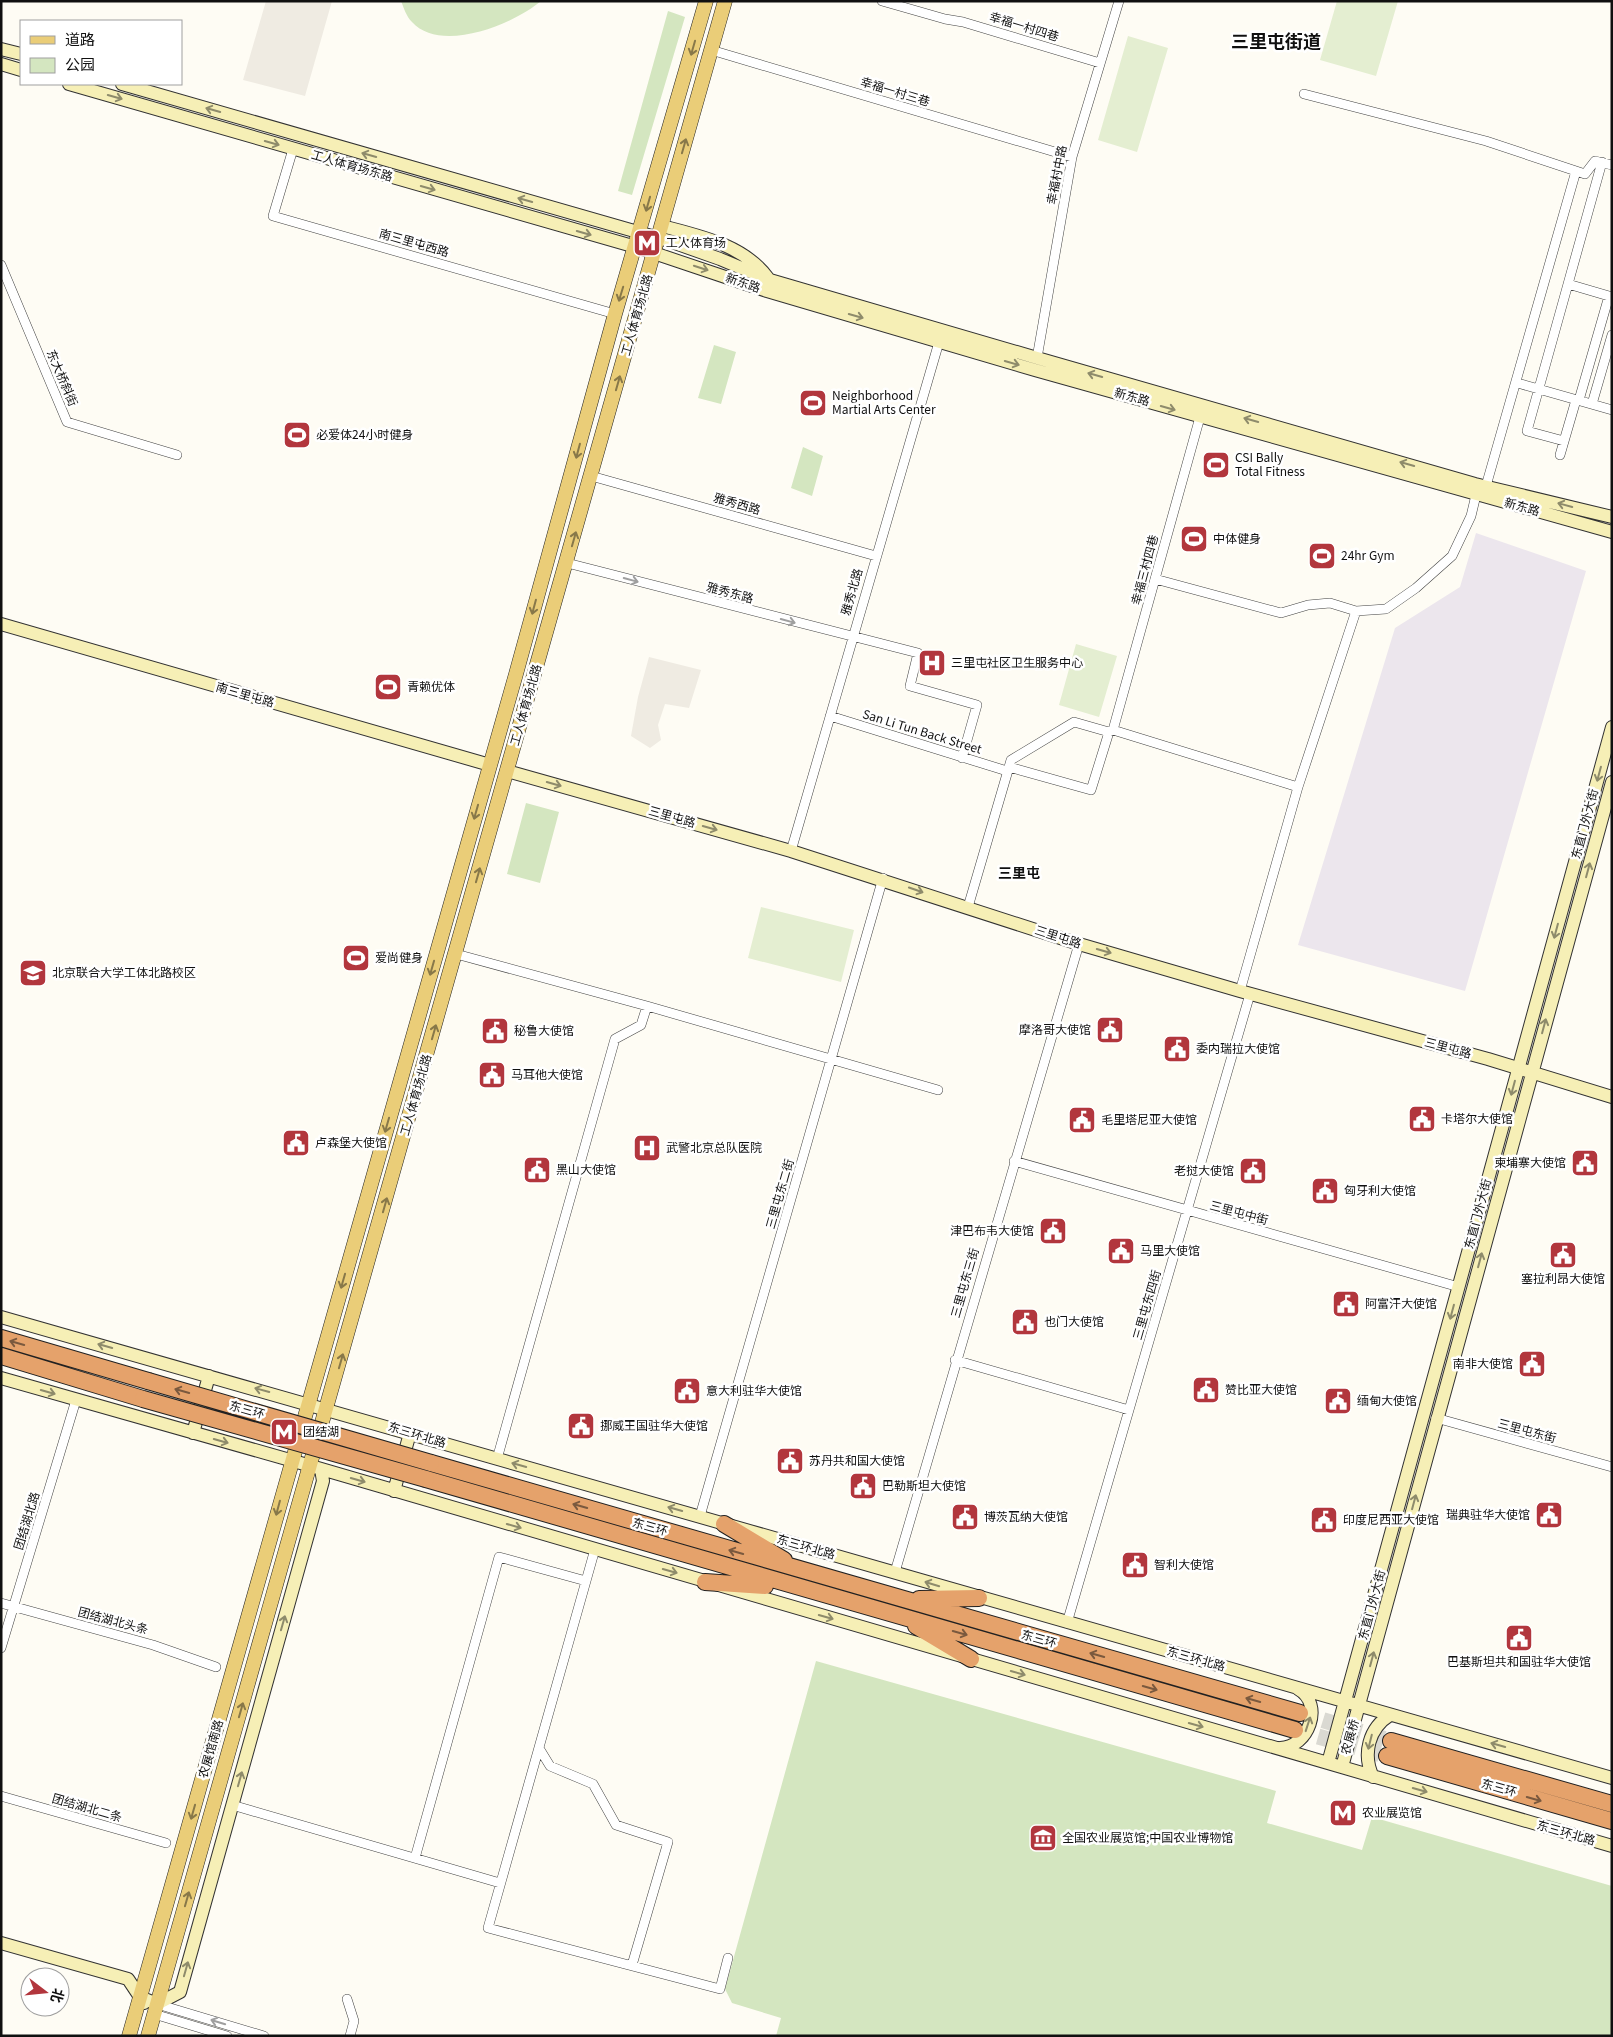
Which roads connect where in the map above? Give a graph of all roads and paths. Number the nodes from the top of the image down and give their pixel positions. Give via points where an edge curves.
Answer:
1 (706, 1) edge
2 (725, 1) edge
3 (882, 1) edge
4 (1119, 1) edge
5 (1, 49) edge
6 (711, 50) junction
7 (20, 54) edge
8 (1100, 63) junction
9 (1, 64) edge
10 (20, 70) edge
11 (72, 85) edge
12 (125, 85) edge
13 (1304, 94) dead end
14 (293, 149) junction
15 (1072, 157) junction
16 (1602, 162) junction
17 (1612, 165) edge
18 (1576, 171) junction
19 (640, 233) junction
20 (660, 233) junction
21 (636, 248) junction
22 (654, 254) junction
23 (1, 265) edge
24 (1568, 284) junction
25 (1610, 296) edge
26 (615, 314) junction
27 (1612, 335) edge
28 (939, 342) junction
29 (1037, 358) junction
30 (1521, 384) dead end
31 (1538, 389) junction
32 (1578, 400) junction
33 (1592, 404) junction
34 (1612, 410) edge
35 (1200, 417) junction
36 (177, 455) dead end
37 (1560, 455) dead end
38 (591, 476) junction
39 (1481, 490) junction
40 (1612, 517) edge
41 (1612, 532) edge
42 (876, 556) junction
43 (567, 563) junction
44 (1155, 579) junction
45 (1356, 611) junction
46 (1, 624) edge
47 (852, 637) junction
48 (830, 716) junction
49 (1612, 727) edge
50 (1111, 731) junction
51 (962, 758) junction
52 (490, 765) junction
53 (1008, 769) junction
54 (507, 771) junction
55 (1612, 782) edge
56 (1298, 787) junction
57 (791, 851) junction
58 (882, 878) junction
59 (968, 908) junction
60 (1079, 944) junction
61 (456, 954) junction
62 (1245, 993) junction
63 (647, 1006) junction
64 (832, 1060) junction
65 (1518, 1069) junction
66 (1532, 1073) junction
67 (938, 1090) dead end
68 (1612, 1097) edge
69 (1014, 1161) junction
70 (1187, 1212) junction
71 (1459, 1287) junction
72 (1, 1317) edge
73 (1, 1338) edge
74 (1, 1356) edge
75 (955, 1360) junction
76 (209, 1376) junction
77 (1, 1378) edge
78 (76, 1400) junction
79 (309, 1403) junction
80 (328, 1408) junction
81 (1129, 1410) junction
82 (1436, 1418) junction
83 (193, 1433) junction
84 (410, 1433) junction
85 (497, 1459) junction
86 (291, 1461) junction
87 (1612, 1467) edge
88 (316, 1468) junction
89 (394, 1491) junction
90 (700, 1516) junction
91 (724, 1524) junction
92 (595, 1549) junction
93 (803, 1571) junction
94 (894, 1572) junction
95 (586, 1581) junction
96 (705, 1582) junction
97 (799, 1589) junction
98 (979, 1598) junction
99 (1, 1603) edge
100 (15, 1607) junction
101 (899, 1607) junction
102 (1067, 1622) junction
103 (1, 1648) edge
104 (971, 1659) junction
105 (216, 1667) dead end
106 (1294, 1687) junction
107 (1345, 1702) junction
108 (1359, 1706) junction
109 (1300, 1713) tunnel mouth
110 (1390, 1714) junction
111 (1295, 1730) tunnel mouth
112 (539, 1748) junction
113 (1275, 1748) junction
114 (1328, 1763) junction
115 (1342, 1767) junction
116 (1373, 1776) junction
117 (1612, 1778) edge
118 (1, 1796) edge
119 (1612, 1804) edge
120 (232, 1805) junction
121 (1612, 1821) edge
122 (166, 1843) dead end
123 (1612, 1846) edge
124 (415, 1858) junction
125 (500, 1883) junction
126 (1, 1943) edge
127 (728, 1958) dead end
128 (632, 1965) junction
129 (140, 1997) junction
130 (348, 1999) dead end
131 (156, 2009) junction
132 (129, 2036) edge
133 (148, 2036) edge
134 (227, 2036) edge
135 (264, 2036) edge
136 (350, 2036) edge

1 -> 19 main road, 工人体育场北路
2 - 6 main road, 工人体育场北路
3 - 8 street, 幸福一村四巷
4 - 8 street, 幸福村中路
5 - 7 street
6 - 15 street, 幸福一村三巷
20 -> 6 main road, 工人体育场北路
8 - 15 street, 幸福村中路
9 - 10 street
11 -> 14 street, 工人体育场东路
19 -> 12 street, 工人体育场东路
13 - 18 street via 1486,141
14 -> 21 street, 工人体育场东路
14 - 26 street, 南三里屯西路 via 273,216
15 - 29 street, 幸福村中路
16 - 17 street
16 - 18 street via 1595,161 1585,174
16 - 24 street
18 - 39 street
19 - 20 street, 工人体育场东路
19 - 21 main road, 工人体育场北路
20 - 22 main road, 工人体育场北路
20 - 29 street, 新东路 via 737,250 760,267 770,280
21 - 22 street, 工人体育场东路
21 -> 26 main road, 工人体育场北路
22 -> 28 street, 新东路
38 -> 22 main road, 工人体育场北路
23 - 36 street, 东大桥斜街 via 67,422
24 - 25 street
24 - 31 street
25 - 32 street
26 -> 52 main road, 工人体育场北路
27 - 33 street
28 -> 35 street, 新东路
28 - 42 street, 雅秀北路
39 -> 29 street, 新东路
30 - 31 street
31 - 32 street
31 - 32 street via 1527,431 1564,441
32 - 33 street
32 - 37 street
33 - 34 street
35 - 39 street, 新东路
35 - 44 street, 幸福三村四巷
38 - 42 street, 雅秀西路
43 -> 38 main road, 工人体育场北路
40 -> 39 street, 新东路
39 - 41 street, 新东路
39 - 45 street via 1452,556 1386,609
42 - 47 street, 雅秀北路
43 -> 47 street, 雅秀东路
43 - 54 main road, 工人体育场北路
44 - 45 street via 1280,613 1308,604 1330,602
44 - 50 street, 幸福三村四巷
45 - 56 street, 三里屯东四街
46 - 52 street, 南三里屯路
47 - 48 street, 雅秀北路
47 - 51 street, 雅秀东路 via 918,652 910,686 977,705
48 - 51 street, San Li Tun Back Street
48 - 57 street, 雅秀北路
49 -> 65 street, 东直门外大街
50 - 53 street via 1074,722 1011,760
50 - 53 street, 幸福三村四巷 via 1091,790
50 - 56 street
51 - 53 street, San Li Tun Back Street
52 -> 79 main road, 工人体育场北路
53 - 59 street
54 -> 57 street, 三里屯路
61 -> 54 main road, 工人体育场北路
66 -> 55 street, 东直门外大街
56 - 62 street, 三里屯东四街
57 - 58 street, 三里屯路
58 -> 59 street, 三里屯路
58 - 64 street, 三里屯东二街
59 - 60 street, 三里屯路
60 -> 62 street, 三里屯路
60 - 69 street, 三里屯东三街
61 - 63 street
80 -> 61 main road, 工人体育场北路
62 - 65 street, 三里屯路
62 - 70 street, 三里屯东四街
63 - 64 street
63 - 85 street via 642,1025 615,1039
64 - 67 street
64 - 90 street, 三里屯东二街
65 - 66 street, 三里屯路
65 -> 71 street, 东直门外大街
66 - 68 street, 三里屯路
82 -> 66 street, 东直门外大街
69 - 70 street, 三里屯中街
69 - 75 street, 三里屯东三街
70 - 71 street, 三里屯中街
70 - 81 street, 三里屯东四街
71 -> 107 street, 东直门外大街
76 -> 72 street, 东三环北路
93 -> 73 highway, 东三环, bridge
74 - 97 highway, 东三环, bridge
75 - 81 street
75 - 94 street, 三里屯东三街
79 -> 76 street, 东三环北路
76 - 83 street
77 -> 78 street
78 - 83 street
78 - 100 street, 团结湖北路
79 - 80 street, 东三环北路
79 - 86 main road, 工人体育场北路
80 - 84 street, 东三环北路
80 - 88 main road, 工人体育场北路
81 - 102 street, 三里屯东四街
82 - 87 street, 三里屯东街
108 -> 82 street, 东直门外大街
83 -> 86 street
84 - 85 street, 东三环北路
84 - 89 street
90 -> 85 street, 东三环北路
86 - 88 street, 东三环北路
86 -> 129 main road, 农展馆南路
88 -> 89 street, 东三环北路
120 -> 88 street via 322,1482
131 -> 88 main road, 农展馆南路
89 -> 92 street, 东三环北路
90 - 91 street, 东三环北路
91 - 93 highway
91 - 94 street, 东三环北路
92 - 95 street
92 -> 96 street, 东三环北路
93 - 101 highway, 东三环
98 -> 94 street, 东三环北路
95 - 112 street
95 - 124 street via 499,1557
96 - 97 highway
96 -> 104 street, 东三环北路
97 - 101 highway, 东三环
98 - 101 highway
98 - 102 street, 东三环北路
99 - 100 street, 团结湖北头条
100 - 103 street, 团结湖北路
100 - 105 street, 团结湖北头条 via 153,1645
101 - 104 highway
109 -> 101 highway, 东三环
101 -> 111 highway, 东三环
102 - 106 street, 东三环北路
104 -> 113 street, 东三环北路
106 - 107 street, 东三环北路
113 -> 106 street via 1288,1748 1297,1742 1310,1722 1312,1708 1308,1697
107 - 108 street, 东三环北路
107 - 114 street, 农展桥
108 - 110 street, 东三环北路
108 - 115 street, 农展桥
110 -> 116 street via 1379,1721 1370,1738 1367,1765
117 -> 110 street, 东三环北路
112 - 125 street
112 - 128 street via 550,1766 593,1784 616,1825 668,1842
113 - 114 street, 东三环北路
114 - 115 street, 东三环北路
115 - 116 street, 东三环北路
116 -> 123 street, 东三环北路
118 - 122 street, 团结湖北二条
119 -> 121 highway, 东三环 via 1389,1748
120 - 124 street
131 -> 120 street via 180,1992
124 - 125 street
125 - 128 street via 488,1928
126 - 129 street via 128,1979
127 - 128 street via 720,1989
129 - 131 street
129 - 132 main road, 农展馆南路
130 - 136 street via 354,2020
131 - 133 main road, 农展馆南路
131 - 134 street
135 -> 131 street

